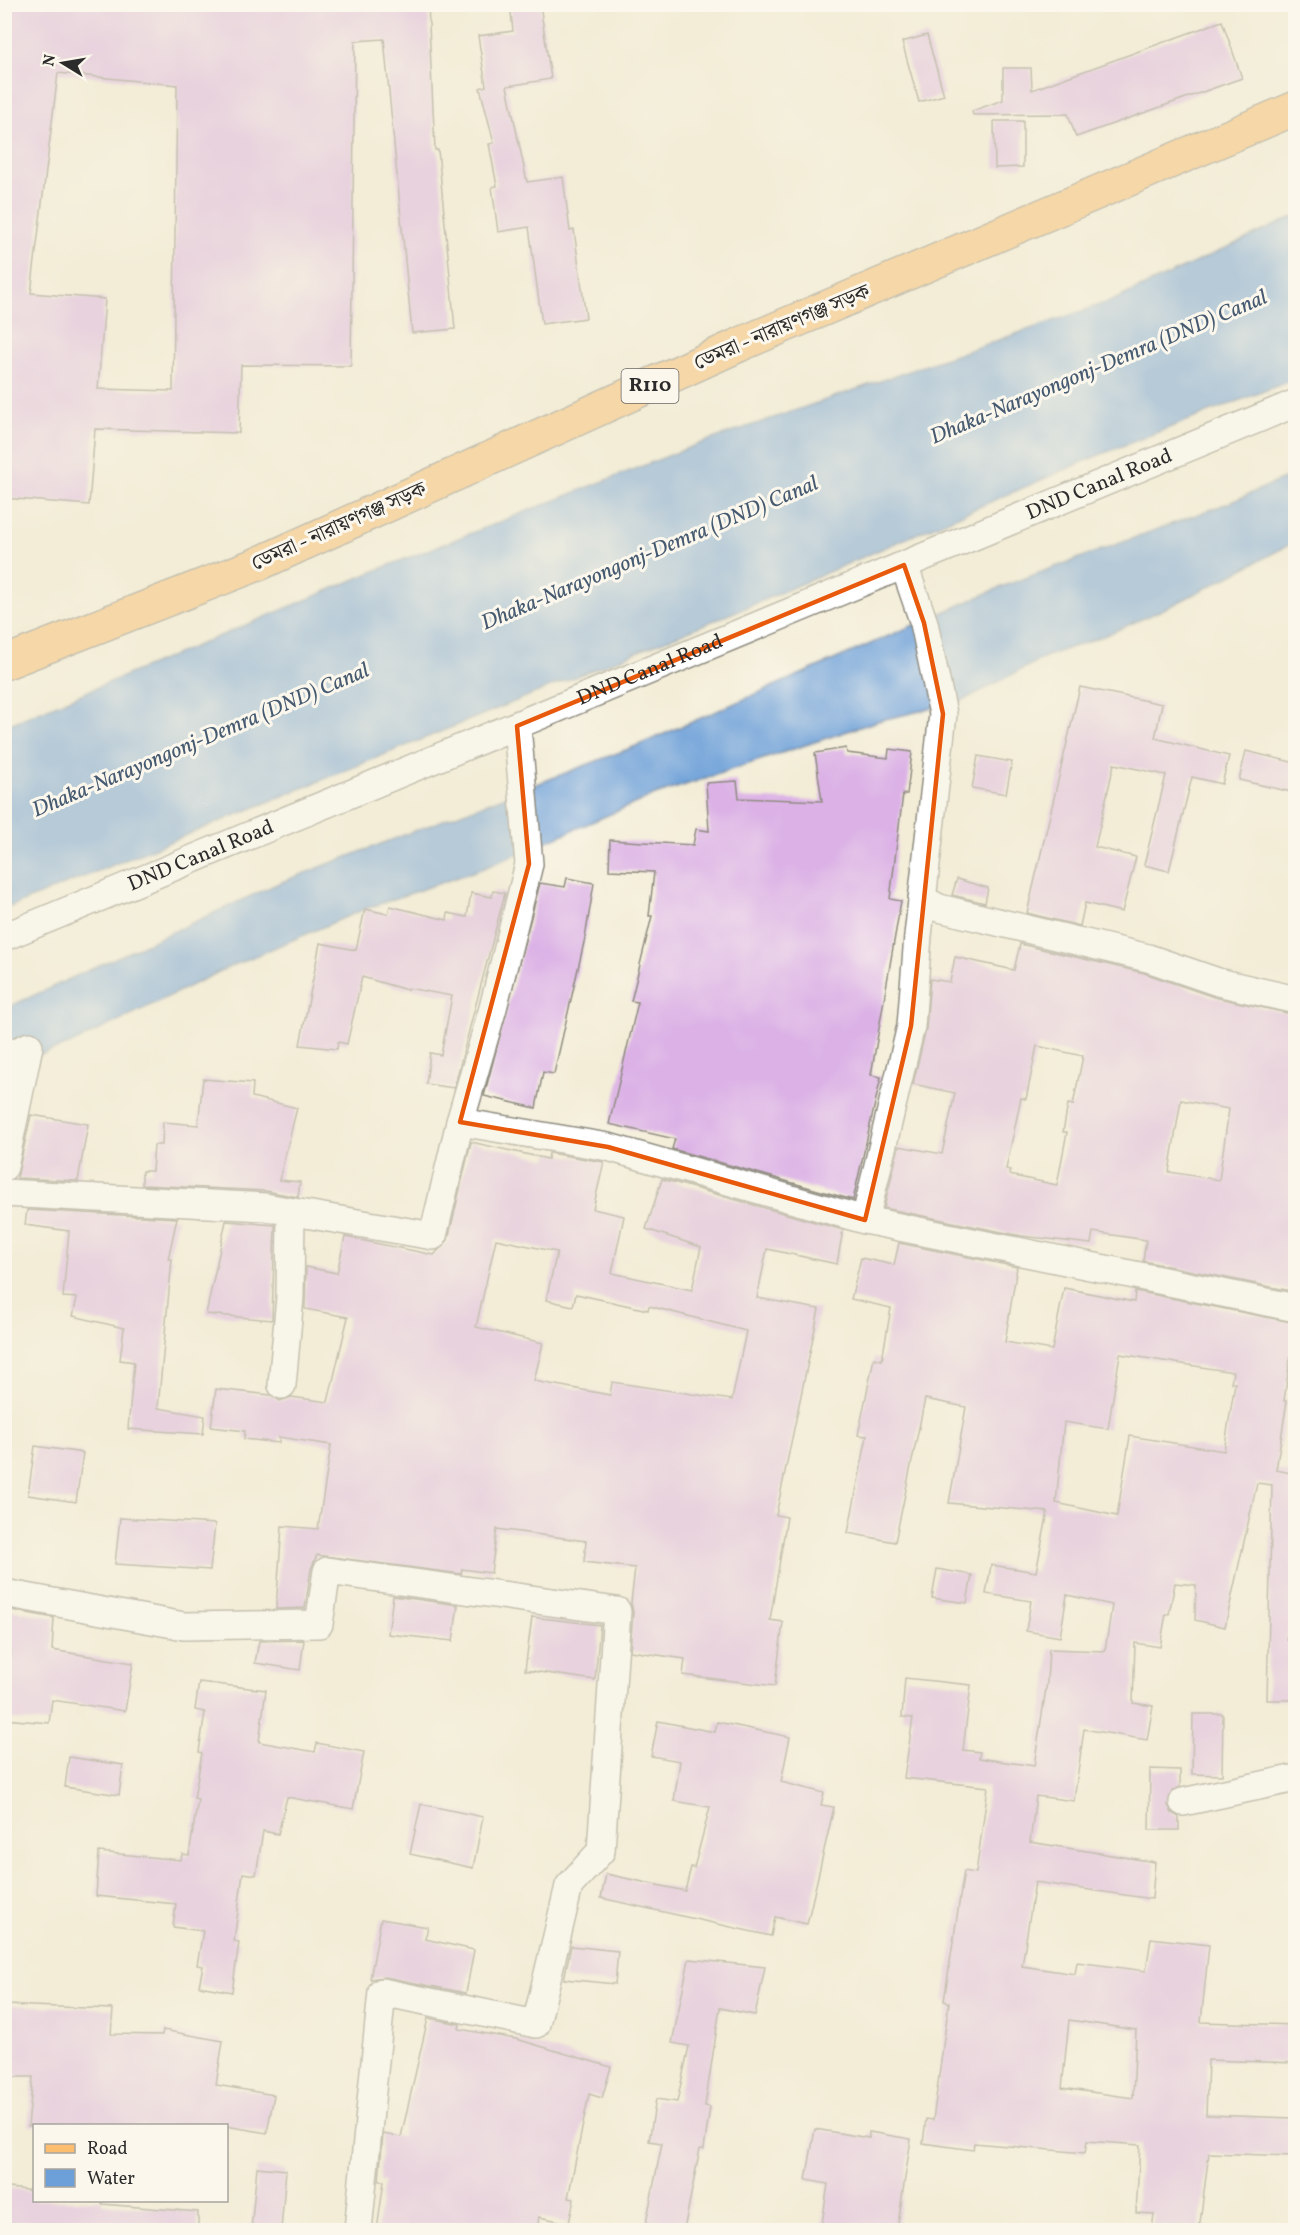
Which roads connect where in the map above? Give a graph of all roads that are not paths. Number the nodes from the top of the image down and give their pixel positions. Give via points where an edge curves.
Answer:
1 (1296, 108) edge
2 (1296, 403) edge
3 (904, 565) junction
4 (4, 663) edge
5 (517, 726) junction
6 (922, 899) junction
7 (4, 937) edge
8 (1296, 1000) edge
9 (4, 1058) edge
10 (460, 1122) junction
11 (4, 1167) edge
12 (4, 1193) edge
13 (291, 1214) junction
14 (865, 1220) junction
15 (1296, 1308) edge
16 (282, 1385) dead end
17 (4, 1593) edge
18 (1296, 1778) edge
19 (1183, 1802) dead end
20 (358, 2230) edge

1 - 4 main road, ডেমরা - নারায়ণগঞ্জ সড়ক / R110 via 741,344 258,564
2 - 3 street, DND Canal Road
3 - 5 street, DND Canal Road
3 - 6 street via 924,623 943,714
5 - 7 street, DND Canal Road
5 - 10 street via 529,864
6 - 8 street via 939,908 1148,958 1218,982
6 - 14 street via 910,1026
9 - 11 street via 29,1046
10 - 13 street via 433,1236
10 - 14 street via 608,1147
12 - 13 street via 265,1207
13 - 16 street via 290,1297
14 - 15 street
17 - 20 street via 184,1626 319,1624 327,1571 617,1611 601,1851 569,1886 536,2024 382,1992
18 - 19 street

